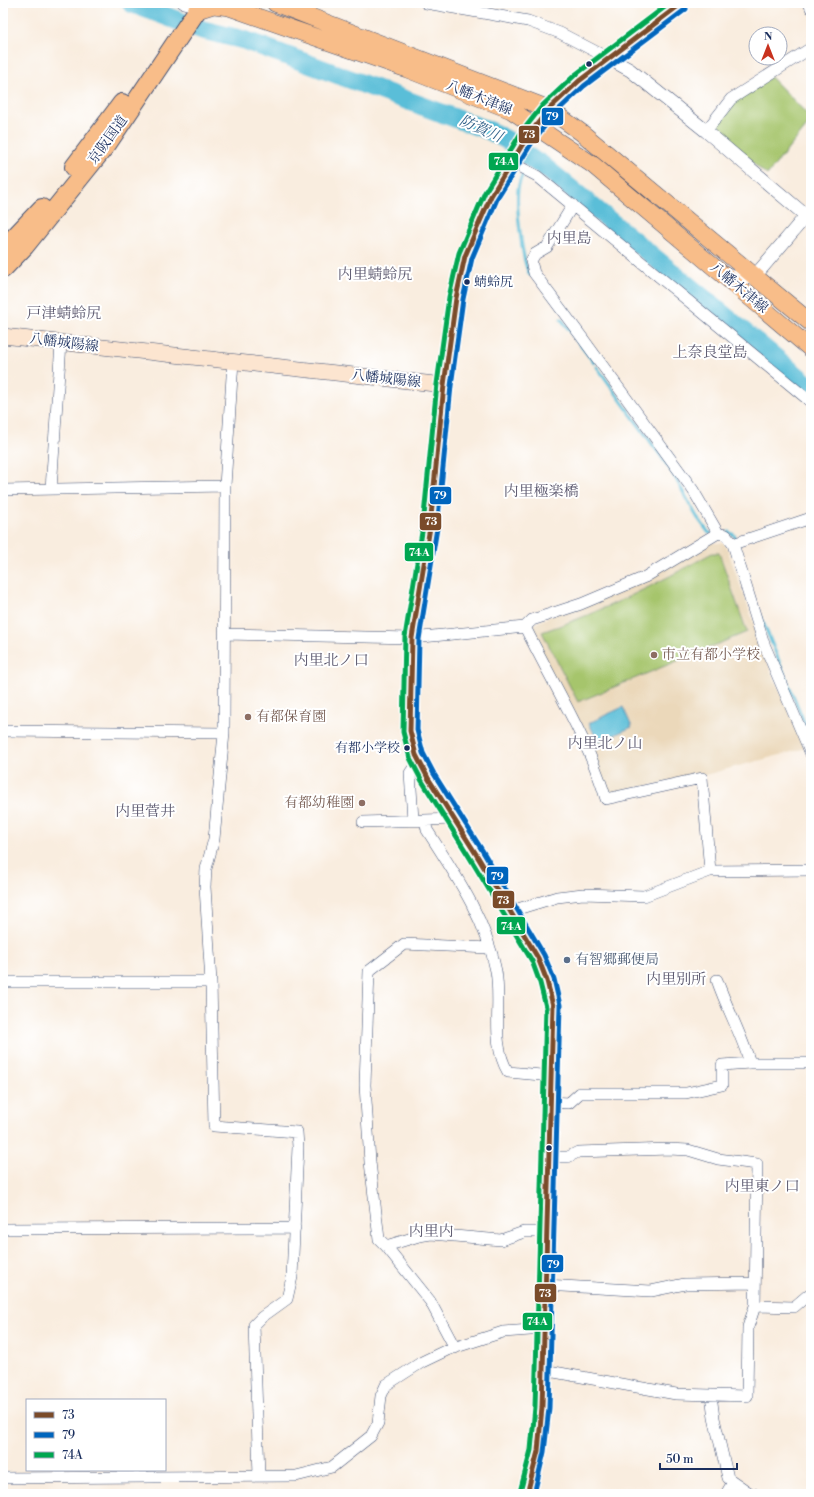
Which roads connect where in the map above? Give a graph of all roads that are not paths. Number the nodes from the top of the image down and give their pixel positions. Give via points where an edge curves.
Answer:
1 (275, 3) edge
2 (426, 3) edge
3 (682, 3) edge
4 (809, 3) edge
5 (191, 6) edge
6 (811, 8) edge
7 (178, 31) junction
8 (811, 48) edge
9 (610, 59) junction
10 (549, 109) junction
11 (531, 131) junction
12 (706, 131) junction
13 (509, 166) junction
14 (573, 205) junction
15 (809, 215) edge
16 (3, 250) edge
17 (3, 270) edge
18 (719, 272) junction
19 (755, 276) junction
20 (811, 323) edge
21 (3, 336) edge
22 (61, 343) junction
23 (811, 349) edge
24 (233, 361) junction
25 (444, 385) junction
26 (811, 402) edge
27 (225, 486) junction
28 (51, 489) junction
29 (3, 490) edge
30 (811, 518) edge
31 (718, 533) junction
32 (733, 544) junction
33 (524, 627) junction
34 (224, 634) junction
35 (412, 638) junction
36 (3, 731) edge
37 (224, 732) junction
38 (811, 752) edge
39 (420, 765) junction
40 (455, 819) junction
41 (414, 820) junction
42 (425, 820) junction
43 (363, 822) dead end
44 (811, 870) edge
45 (710, 871) junction
46 (510, 911) junction
47 (489, 948) junction
48 (717, 980) dead end
49 (3, 982) edge
50 (211, 982) junction
51 (750, 1063) junction
52 (811, 1063) edge
53 (552, 1076) junction
54 (551, 1102) junction
55 (550, 1157) junction
56 (295, 1228) junction
57 (3, 1229) edge
58 (548, 1232) junction
59 (386, 1246) junction
60 (755, 1283) junction
61 (545, 1285) junction
62 (811, 1295) edge
63 (755, 1306) junction
64 (544, 1329) junction
65 (455, 1348) junction
66 (543, 1370) junction
67 (712, 1395) junction
68 (259, 1476) junction
69 (3, 1478) edge
70 (733, 1482) junction
71 (527, 1494) edge
72 (726, 1494) edge
73 (754, 1494) edge

1 - 10 main road, 八幡木津線
2 - 9 street via 528,20 560,33
3 - 9 main road
4 - 6 street
5 - 7 highway, 京阪国道
5 - 11 main road, 八幡木津線 via 229,7 420,74 511,110
7 - 16 highway, 京阪国道 via 50,199
7 - 17 highway, 京阪国道 via 108,143
8 - 12 street via 731,99
9 - 10 main road via 579,81
9 - 12 street via 630,70
10 - 11 main road
10 - 19 main road, 八幡木津線 via 582,133
11 - 13 main road
11 - 18 main road, 八幡木津線 via 593,165
12 - 15 street
13 - 14 street via 520,167 537,176
13 - 25 main road via 491,196 464,256
14 - 26 street
14 - 31 street via 547,247 535,254 531,261 534,274 693,490
15 - 19 street
18 - 19 street via 739,279
18 - 23 main road, 八幡木津線
19 - 20 main road, 八幡木津線
21 - 22 main road, 八幡城陽線
22 - 24 main road, 八幡城陽線
22 - 28 street
24 - 25 main road, 八幡城陽線
24 - 27 street
25 - 35 street via 430,528
27 - 28 street
27 - 34 street
28 - 29 street
30 - 32 street
31 - 32 street via 726,535
31 - 33 street via 645,577 581,604 532,620
32 - 38 street via 764,644
33 - 35 street
33 - 45 street via 588,750 606,799 702,778
34 - 35 street
34 - 37 street
35 - 39 street via 410,732
36 - 37 street
37 - 50 street via 214,839 206,869
39 - 40 street
39 - 41 street via 414,767 410,773
40 - 42 street
40 - 46 street
41 - 42 street
41 - 43 street
42 - 47 street via 427,830 468,895
44 - 45 street
45 - 46 street via 644,896 557,897
46 - 53 street via 538,958 553,1006
47 - 53 street via 496,972 498,1052 504,1065 508,1072
47 - 59 street via 404,944 369,971 364,1085 378,1239
48 - 51 street
49 - 50 street
50 - 56 street via 214,1126 297,1132
51 - 52 street
51 - 54 street via 722,1065 722,1085 700,1090 580,1093 569,1103
53 - 54 street
54 - 55 street
55 - 58 street
55 - 60 street via 568,1157 578,1152 669,1149 688,1150 718,1159 757,1164
56 - 57 street
56 - 68 street via 292,1276 287,1299 254,1325
58 - 59 street via 524,1232 501,1240 431,1234
58 - 61 street
59 - 65 street via 430,1301
60 - 61 street via 685,1284 651,1291
60 - 63 street
61 - 64 street
62 - 63 street via 794,1307
63 - 67 street via 748,1327 747,1396
64 - 65 street via 503,1332
64 - 66 street
65 - 68 street via 422,1362 386,1385 381,1396 378,1423 371,1436 332,1467 296,1476
66 - 67 street via 676,1394
66 - 71 street via 540,1434 533,1476
67 - 70 street via 725,1471
68 - 69 street
70 - 72 street
70 - 73 street

